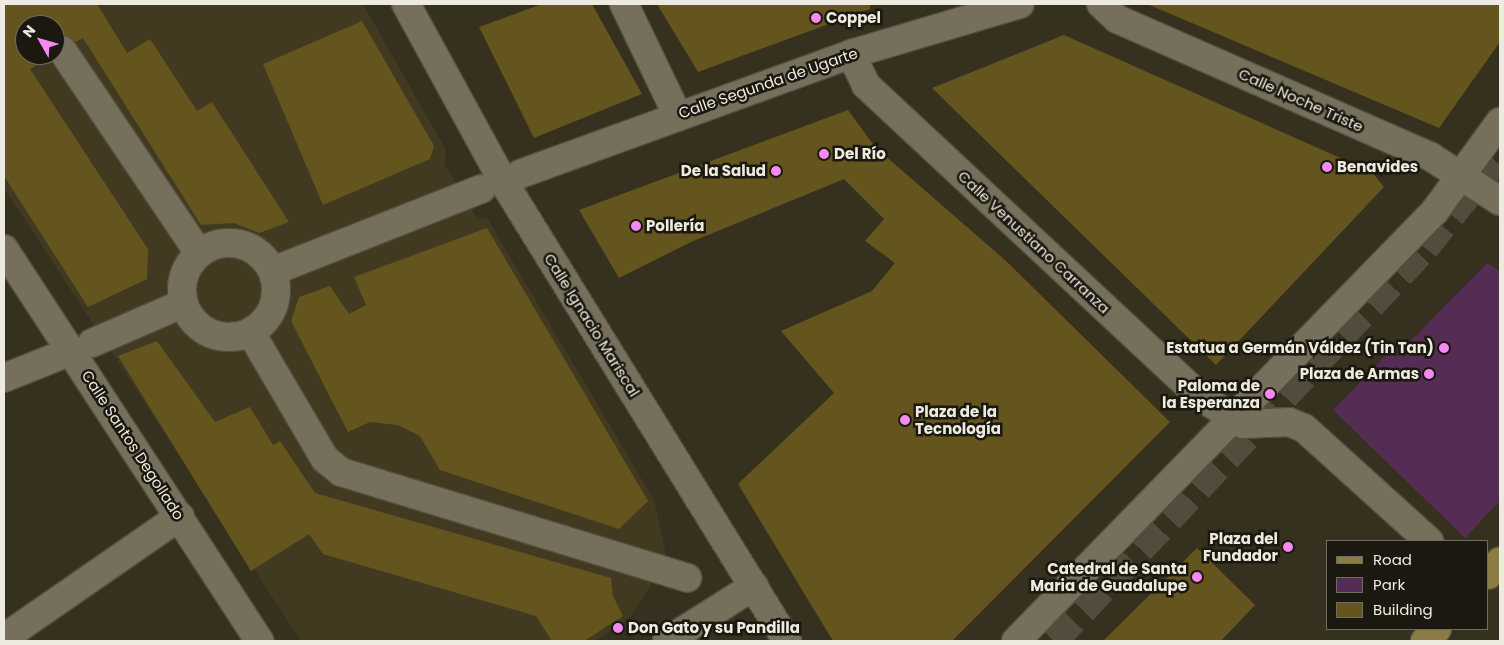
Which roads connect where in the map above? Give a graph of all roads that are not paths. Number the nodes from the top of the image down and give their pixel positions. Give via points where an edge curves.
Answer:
1 (406, 4) edge
2 (624, 4) edge
3 (1020, 4) edge
4 (1101, 4) edge
5 (65, 54) edge
6 (852, 54) junction
7 (677, 114) junction
8 (1500, 122) edge
9 (520, 174) dead end
10 (1464, 176) junction
11 (481, 189) dead end
12 (1500, 201) edge
13 (4, 249) edge
14 (199, 253) junction
15 (273, 271) junction
16 (184, 303) junction
17 (251, 333) junction
18 (82, 347) junction
19 (4, 378) edge
20 (1230, 419) junction
21 (180, 516) junction
22 (1428, 540) edge
23 (1500, 561) edge
24 (1489, 574) edge
25 (687, 578) dead end
26 (754, 586) junction
27 (1436, 630) edge
28 (5, 638) edge
29 (260, 641) edge
30 (667, 641) edge
31 (787, 641) edge
32 (1016, 641) edge
33 (1425, 641) edge

1 - 26 street, Calle Ignacio Mariscal via 503,181
2 - 7 street
3 - 6 street, Calle Segunda de Ugarte
4 - 10 street, Calle Noche Triste via 1117,20
5 - 14 street
6 - 7 street, Calle Segunda de Ugarte
6 - 20 street, Calle Venustiano Carranza via 866,85 1202,397
7 - 9 street, Calle Segunda de Ugarte
8 - 10 street
10 - 12 street, Calle Noche Triste
10 - 20 street via 1370,279
11 - 15 street
13 - 18 street, Calle Santos Degollado
14 - 15 street via 215,244 249,246
14 - 16 street via 188,267 182,285
15 - 17 street via 274,306
16 - 17 street via 191,318 210,333 235,337
16 - 18 street
17 - 25 street via 325,459 341,472
18 - 19 street
18 - 21 street, Calle Santos Degollado
20 - 22 street via 1243,424 1289,422 1304,428
20 - 32 street
21 - 28 street
21 - 29 street, Calle Santos Degollado
23 - 24 main road
26 - 30 street
26 - 31 street, Calle Ignacio Mariscal
27 - 33 main road

